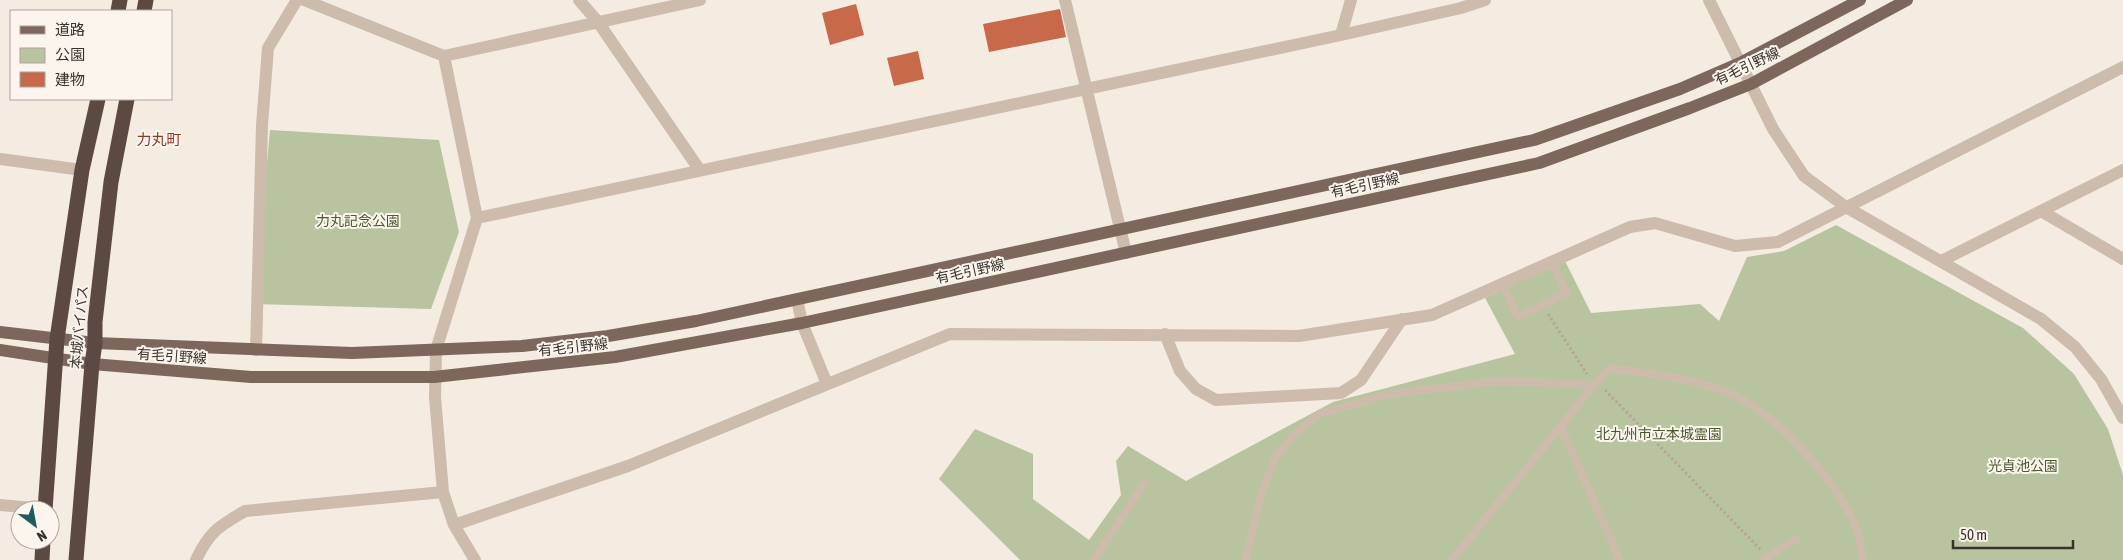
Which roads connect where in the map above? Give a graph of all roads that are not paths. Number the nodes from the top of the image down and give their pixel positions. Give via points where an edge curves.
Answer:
1 (297, 0) edge
2 (304, 0) edge
3 (579, 0) edge
4 (700, 0) edge
5 (1065, 0) edge
6 (1351, 0) edge
7 (1485, 0) edge
8 (1709, 0) edge
9 (1860, 0) edge
10 (1907, 0) edge
11 (598, 22) junction
12 (1341, 35) junction
13 (444, 56) junction
14 (1740, 63) junction
15 (2123, 67) edge
16 (1751, 84) junction
17 (1085, 88) junction
18 (98, 100) edge
19 (127, 100) edge
20 (0, 159) edge
21 (699, 169) junction
22 (82, 170) junction
23 (2123, 170) edge
24 (1846, 207) junction
25 (2041, 211) junction
26 (477, 218) junction
27 (1121, 229) junction
28 (1126, 252) junction
29 (1941, 260) junction
30 (2123, 260) edge
31 (1552, 262) junction
32 (1502, 284) junction
33 (797, 299) junction
34 (1402, 319) junction
35 (802, 323) junction
36 (0, 332) edge
37 (1165, 334) junction
38 (57, 339) junction
39 (95, 343) junction
40 (0, 350) edge
41 (256, 350) junction
42 (436, 350) junction
43 (55, 359) junction
44 (92, 364) junction
45 (434, 377) junction
46 (826, 384) junction
47 (1594, 385) junction
48 (2123, 418) edge
49 (1561, 427) junction
50 (1145, 482) dead end
51 (443, 492) junction
52 (46, 500) edge
53 (454, 525) junction
54 (1796, 539) dead end
55 (1764, 557) edge
56 (76, 560) edge
57 (196, 560) edge
58 (475, 560) edge
59 (1094, 560) edge
60 (1246, 560) edge
61 (1452, 560) edge
62 (1620, 560) edge
63 (1863, 560) edge

1 - 41 street via 268,48 262,124
2 - 13 street
3 - 11 street
4 - 11 street
5 - 17 street
6 - 12 street
7 - 12 street
8 - 14 street
9 - 14 main road, 有毛引野線
10 - 16 main road, 有毛引野線
11 - 13 street
11 - 21 street
12 - 17 street
13 - 26 street
14 - 16 street
14 - 27 main road, 有毛引野線 via 1680,89 1534,140
15 - 24 street
16 - 24 street via 1773,129 1804,176
16 - 28 main road, 有毛引野線 via 1539,163
17 - 21 street
17 - 27 street
18 - 22 highway, 本城バイパス
19 - 39 highway, 本城バイパス via 111,182
20 - 22 street
21 - 26 street
22 - 38 highway, 本城バイパス
23 - 25 street
24 - 29 street
24 - 31 street via 1778,242 1735,246 1654,223 1630,227
25 - 29 street
25 - 30 street
26 - 42 street
27 - 28 street
27 - 33 main road, 有毛引野線
28 - 35 main road, 有毛引野線
29 - 48 street via 2041,319 2075,347 2100,379
31 - 32 street
31 - 32 lane via 1567,294 1518,317
32 - 34 street via 1432,315
33 - 35 street
33 - 42 main road, 有毛引野線 via 608,336 522,346
34 - 37 street via 1299,336
34 - 37 street via 1361,380 1341,393 1216,400 1196,389 1180,371
35 - 45 main road, 有毛引野線 via 615,357
35 - 46 street
36 - 38 main road, 有毛引野線
37 - 46 street via 950,334
38 - 39 main road, 有毛引野線
38 - 43 highway, 本城バイパス
39 - 41 main road, 有毛引野線
39 - 44 highway, 本城バイパス
40 - 43 main road, 有毛引野線
41 - 42 main road, 有毛引野線 via 352,353
42 - 45 street
43 - 44 main road, 有毛引野線
43 - 52 highway, 本城バイパス
44 - 45 main road, 有毛引野線 via 251,377
44 - 56 highway, 本城バイパス
45 - 51 street
46 - 53 street via 628,466
47 - 49 lane
47 - 60 lane via 1498,381 1390,394 1320,414 1295,434 1275,458 1259,502
47 - 63 lane via 1610,368 1676,377 1729,393 1761,412 1794,441 1833,487 1857,531
49 - 61 lane
49 - 62 lane
50 - 59 lane
51 - 53 street
51 - 57 street via 245,511 206,538
53 - 58 street
54 - 55 lane

